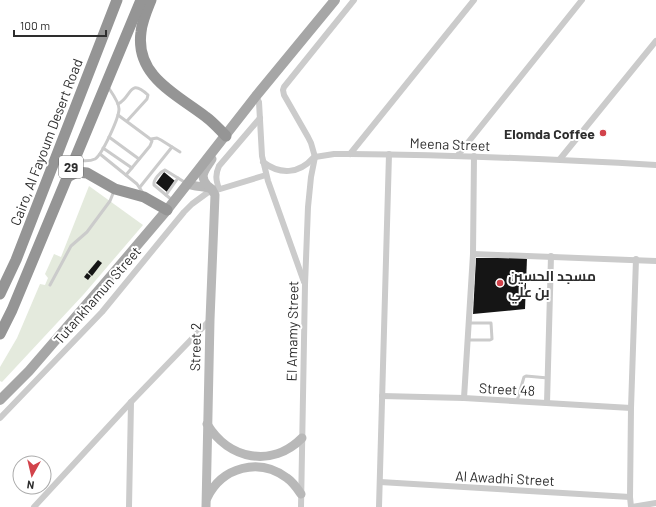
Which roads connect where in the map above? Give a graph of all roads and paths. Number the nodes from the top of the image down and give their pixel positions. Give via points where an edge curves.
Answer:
1 (117, 0) edge
2 (141, 0) edge
3 (151, 0) edge
4 (335, 0) edge
5 (354, 0) edge
6 (474, 0) edge
7 (582, 0) edge
8 (656, 41) edge
9 (106, 82) junction
10 (256, 96) junction
11 (118, 104) junction
12 (118, 115) junction
13 (260, 118) junction
14 (127, 121) junction
15 (226, 136) junction
16 (109, 137) junction
17 (151, 139) junction
18 (172, 147) junction
19 (104, 148) junction
20 (180, 152) dead end
21 (212, 153) junction
22 (100, 154) junction
23 (350, 154) junction
24 (389, 154) junction
25 (458, 155) junction
26 (314, 156) junction
27 (474, 156) junction
28 (560, 159) junction
29 (74, 160) junction
30 (139, 160) junction
31 (263, 162) junction
32 (656, 165) edge
33 (132, 168) junction
34 (266, 174) junction
35 (126, 175) junction
36 (67, 177) junction
37 (178, 178) junction
38 (188, 184) junction
39 (115, 189) junction
40 (215, 189) junction
41 (142, 192) junction
42 (169, 202) junction
43 (472, 254) junction
44 (551, 256) junction
45 (636, 259) junction
46 (656, 261) edge
47 (50, 285) dead end
48 (305, 285) junction
49 (0, 294) edge
50 (210, 320) junction
51 (469, 323) junction
52 (0, 334) edge
53 (468, 340) junction
54 (548, 378) junction
55 (382, 396) junction
56 (464, 398) junction
57 (0, 400) edge
58 (517, 401) junction
59 (131, 402) junction
60 (547, 403) junction
61 (631, 408) junction
62 (0, 418) edge
63 (207, 424) junction
64 (302, 438) junction
65 (380, 482) junction
66 (301, 494) junction
67 (630, 497) junction
68 (656, 503) edge
69 (206, 504) edge
70 (34, 507) edge
71 (129, 507) edge
72 (301, 507) edge
73 (379, 507) edge
74 (632, 507) edge

1 - 49 highway, Cairo, Al Fayoum Desert Road / 29 via 19,253
2 - 9 highway, 29
3 - 15 highway via 140,37 143,56 149,70 158,82 206,117
4 - 10 main road
5 - 26 street via 283,90 311,143
6 - 23 street
7 - 25 street
8 - 28 street
9 - 11 lane
9 - 29 highway, 29
10 - 13 street
10 - 15 main road
11 - 12 lane
11 - 14 lane via 135,87 148,95 148,99
12 - 14 lane
12 - 16 lane
13 - 31 street
13 - 40 street via 219,166
14 - 17 lane
15 - 21 main road
16 - 19 lane
16 - 30 lane
17 - 18 lane via 158,138
17 - 30 lane via 150,146
18 - 20 lane
18 - 41 lane
19 - 22 lane
19 - 33 lane
21 - 38 main road
21 - 40 street, Street 2 via 203,178
22 - 29 lane via 89,161
22 - 35 lane
23 - 24 street, Meena Street
23 - 26 street, Meena Street
24 - 25 street, Meena Street
24 - 55 street
25 - 27 street, Meena Street
26 - 31 street via 304,166 290,171 276,170
26 - 48 street, El Amamy Street via 308,208
27 - 28 street, Meena Street
27 - 43 street
28 - 32 street, Meena Street
29 - 36 highway, 29
30 - 33 lane
31 - 34 street
33 - 35 lane
34 - 40 street
34 - 48 street
35 - 41 lane
36 - 39 highway via 84,172
36 - 52 highway, 29
37 - 38 lane
37 - 42 lane
37 - 42 lane via 168,174 166,170 154,180 154,184 162,190
38 - 40 street
38 - 42 main road
39 - 41 highway
39 - 47 lane via 110,201 85,234 70,248
40 - 50 street, Street 2
40 - 62 street, Tutankhamun Street via 202,196 184,212 102,312
41 - 42 highway
42 - 57 main road via 105,283 29,371
43 - 44 street
43 - 51 street
44 - 45 street
44 - 54 street
45 - 46 street
45 - 61 street
48 - 64 street, El Amamy Street
50 - 59 street
50 - 63 street, Street 2
51 - 53 street
51 - 53 lane via 491,323 492,339
53 - 56 street
54 - 58 lane via 524,377
54 - 60 street
55 - 56 street, Street 48
55 - 65 street
56 - 58 street, Street 48
58 - 60 street, Street 48
59 - 70 street
59 - 71 street
60 - 61 street, Street 48
61 - 67 street
63 - 64 street via 222,443 251,456 275,455 290,449
63 - 69 street, Street 2
64 - 66 street, El Amamy Street
65 - 67 street, Al Awadhi Street
65 - 73 street
66 - 69 street via 288,478 279,473 270,469 249,467 231,473 216,484
66 - 72 street, El Amamy Street
67 - 74 street
68 - 74 street

